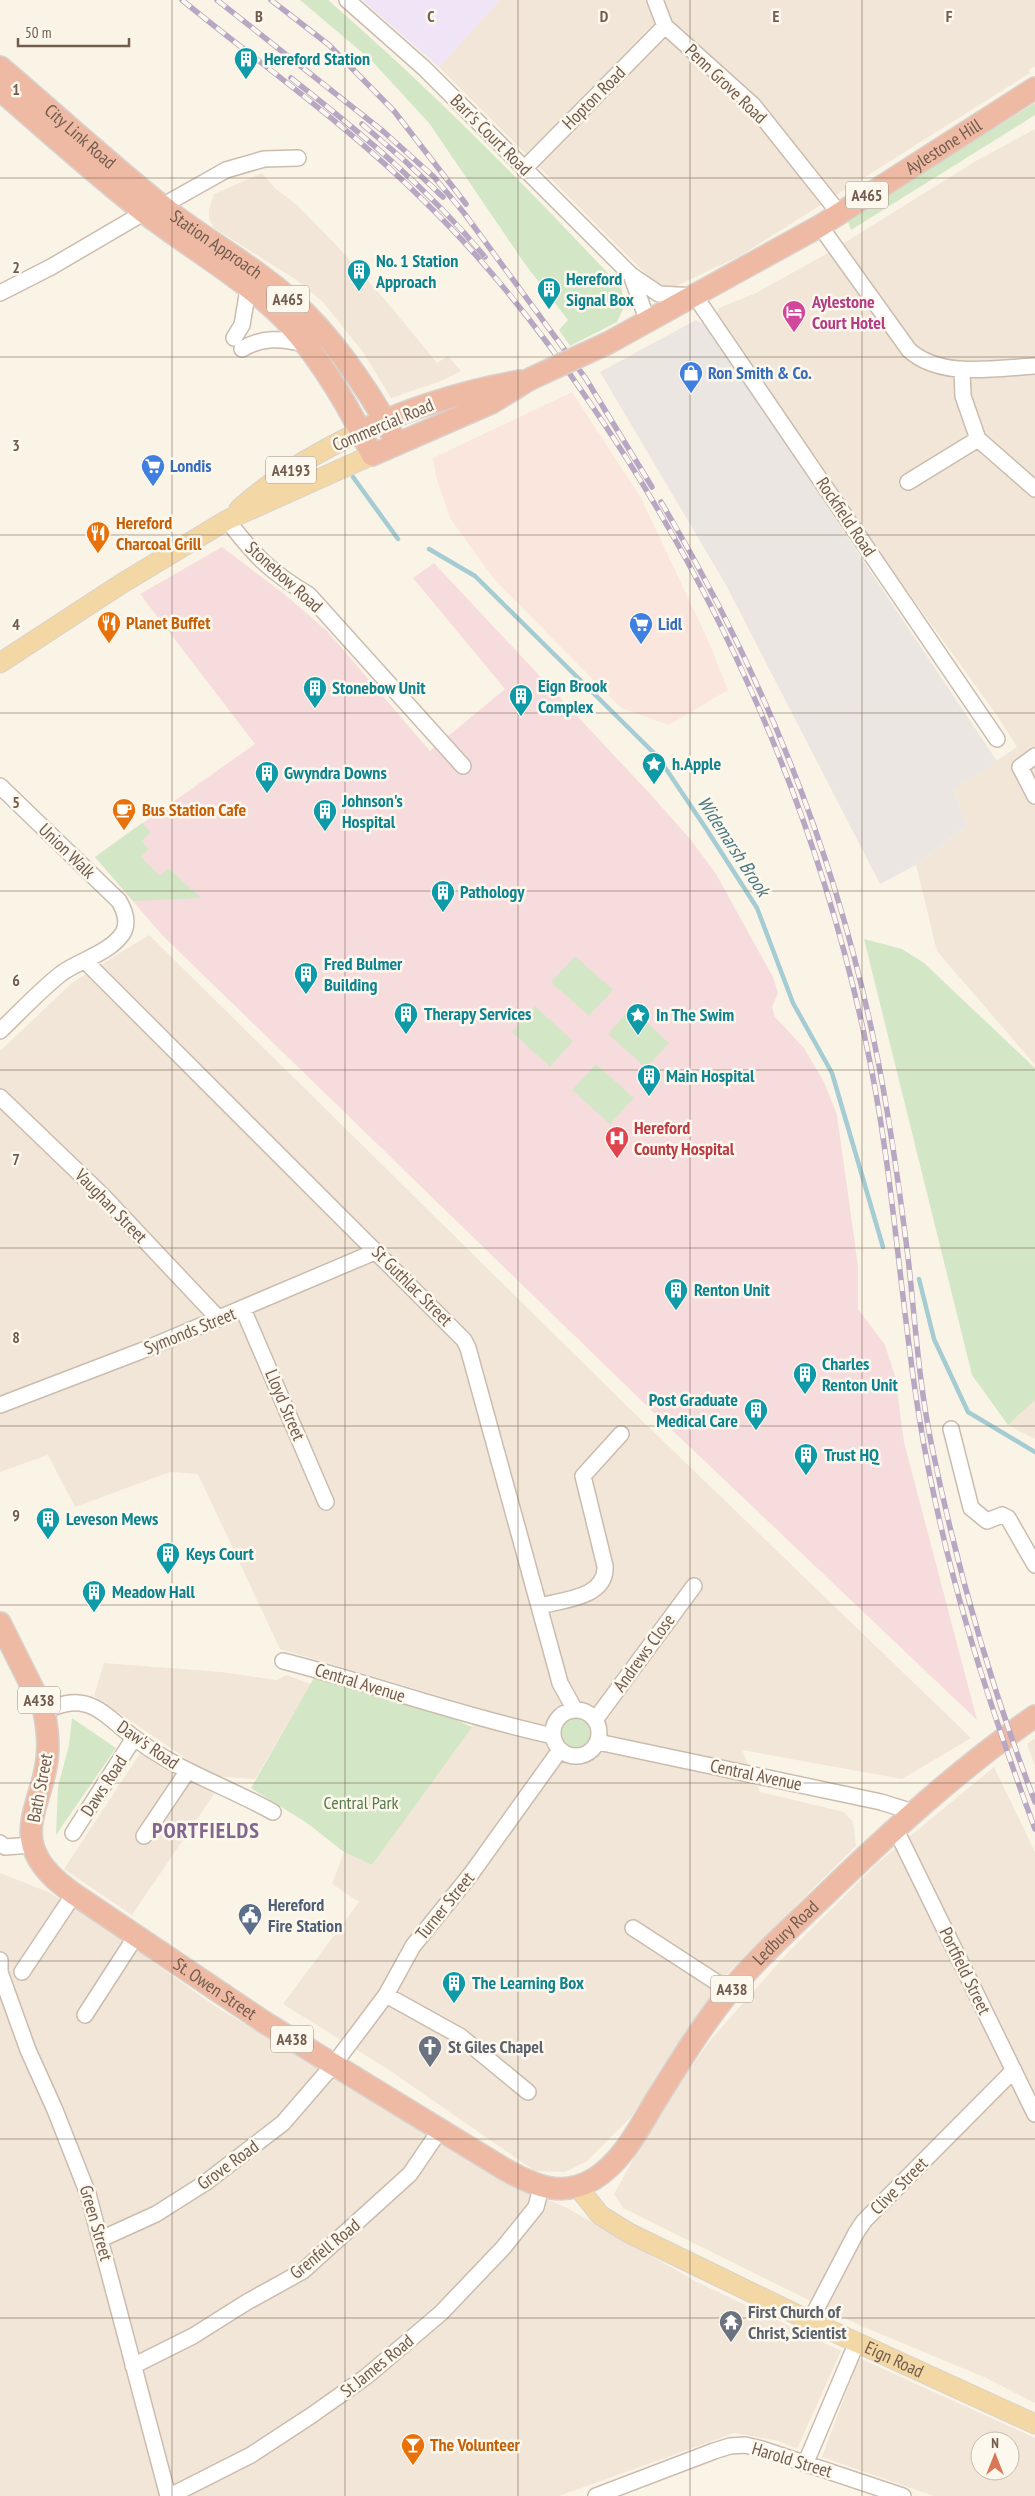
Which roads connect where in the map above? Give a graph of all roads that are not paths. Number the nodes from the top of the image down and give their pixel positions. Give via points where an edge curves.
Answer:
1 (347, 0) edge
2 (655, 0) edge
3 (664, 26) junction
4 (0, 67) edge
5 (1035, 88) edge
6 (0, 90) edge
7 (298, 158) dead end
8 (524, 169) junction
9 (153, 209) junction
10 (839, 213) junction
11 (820, 226) junction
12 (632, 275) junction
13 (248, 289) junction
14 (0, 293) edge
15 (695, 296) junction
16 (648, 322) junction
17 (304, 344) junction
18 (1035, 366) edge
19 (962, 369) junction
20 (530, 379) junction
21 (385, 420) junction
22 (361, 431) junction
23 (978, 439) junction
24 (397, 444) junction
25 (372, 455) junction
26 (908, 482) dead end
27 (1035, 489) edge
28 (228, 520) junction
29 (0, 663) edge
30 (997, 739) dead end
31 (1035, 756) edge
32 (463, 766) dead end
33 (0, 786) edge
34 (1035, 796) edge
35 (84, 961) junction
36 (0, 1031) edge
37 (0, 1097) edge
38 (377, 1251) junction
39 (244, 1308) junction
40 (219, 1319) junction
41 (0, 1405) edge
42 (950, 1428) dead end
43 (621, 1434) dead end
44 (326, 1502) dead end
45 (1035, 1564) edge
46 (694, 1586) dead end
47 (539, 1606) junction
48 (0, 1622) edge
49 (283, 1661) dead end
50 (44, 1710) junction
51 (574, 1710) junction
52 (1035, 1716) edge
53 (595, 1720) junction
54 (134, 1738) junction
55 (598, 1742) junction
56 (556, 1743) junction
57 (186, 1772) junction
58 (273, 1812) dead end
59 (913, 1812) junction
60 (894, 1828) junction
61 (73, 1833) dead end
62 (144, 1836) dead end
63 (32, 1845) junction
64 (2, 1848) edge
65 (74, 1894) junction
66 (634, 1928) dead end
67 (136, 1936) junction
68 (0, 1960) edge
69 (0, 1971) edge
70 (22, 1972) dead end
71 (730, 1991) junction
72 (386, 1994) junction
73 (85, 2014) dead end
74 (334, 2064) junction
75 (1014, 2070) junction
76 (528, 2092) dead end
77 (1035, 2114) edge
78 (440, 2130) junction
79 (578, 2186) junction
80 (541, 2188) junction
81 (101, 2240) junction
82 (810, 2321) junction
83 (857, 2342) junction
84 (133, 2366) junction
85 (1035, 2424) edge
86 (806, 2462) junction
87 (169, 2496) edge
88 (596, 2496) edge
89 (903, 2496) edge

1 - 8 street, Barr's Court Road via 424,68
2 - 3 street, Penn Grove Road
3 - 8 street, Hopton Road
3 - 10 street, Penn Grove Road via 753,105
4 - 9 highway, City Link Road / A465
5 - 10 highway, Aylestone Hill / A465
6 - 9 highway, City Link Road / A465
7 - 9 street via 264,159 226,170
8 - 12 street, Barr's Court Road
9 - 13 highway, Station Approach / A465
9 - 14 street
9 - 21 highway, Station Approach / A465 via 266,281 306,314
10 - 11 highway, Aylestone Hill / A465
11 - 15 highway, Aylestone Hill / A465
11 - 19 street via 909,350 925,363
12 - 15 street, Barr's Court Road via 660,294
12 - 16 street, Barr's Court Road
13 - 17 highway, Station Approach / A465 via 289,324
13 - 17 street via 238,343 284,338
15 - 16 highway, Commercial Road / A465
15 - 30 street, Rockfield Road
16 - 20 highway, Commercial Road / A465, bridge
17 - 22 highway, Station Approach / A465 via 332,381
18 - 19 street
19 - 23 street via 963,396
20 - 21 highway, Commercial Road / A465 via 484,387
20 - 24 highway, Commercial Road / A465 via 491,403
21 - 22 highway, Commercial Road / A465
21 - 24 highway, Station Approach
22 - 25 highway, Station Approach
22 - 28 main road, Commercial Road / A4193 via 261,489
23 - 26 street
23 - 27 street
24 - 25 highway, Commercial Road / A465
25 - 28 main road, Commercial Road / A4193
28 - 29 main road, Commercial Road / A4193 via 121,584
28 - 32 street, Stonebow Road via 252,552 277,576 309,595
31 - 34 street via 1020,768
33 - 35 street, Union Walk via 119,901 124,910 123,932 114,942
35 - 36 street via 62,973
35 - 38 street, St Guthlac Street
37 - 40 street, Vaughan Street via 102,1195
38 - 39 street, Symonds Street
38 - 47 street, St Guthlac Street via 459,1334 468,1348
39 - 40 street, Symonds Street
39 - 44 street, Lloyd Street
40 - 41 street, Symonds Street
42 - 45 street via 971,1508 987,1521 1002,1516 1008,1518
43 - 47 street via 583,1476 606,1576 602,1583 586,1594
46 - 53 street, Andrews Close
47 - 51 street, St Guthlac Street via 560,1683
48 - 50 highway, Bath Street / A438
49 - 56 street, Central Avenue
50 - 54 street, Daw's Road via 84,1703
50 - 63 highway, Bath Street / A438 via 48,1756 33,1817
51 - 53 street via 586,1712
51 - 56 street via 556,1722
52 - 59 highway, Ledbury Road / A438 via 988,1749
53 - 55 street
54 - 57 street, Daw's Road
54 - 61 street, Daws Road
55 - 56 street via 581,1756 566,1754
55 - 59 street, Central Avenue via 881,1802
56 - 72 street, Turner Street via 471,1874 413,1946
57 - 58 street, Daw's Road
57 - 62 street
59 - 60 highway, Ledbury Road / A438
60 - 71 highway, Ledbury Road / A438
60 - 75 street, Portfield Street
63 - 64 street
63 - 65 highway, St. Owen Street / A438 via 49,1874
65 - 67 highway, St. Owen Street / A438
65 - 70 street
66 - 71 street
67 - 73 street
67 - 74 highway, St. Owen Street / A438 via 264,2022
68 - 69 street, Green Street
69 - 81 street, Green Street via 28,2050 81,2173
71 - 79 highway, Ledbury Road / A438 via 618,2159 593,2179
72 - 74 street, Turner Street
72 - 76 street via 460,2036
74 - 78 highway, St. Owen Street / A438
74 - 81 street, Grove Road via 283,2123 220,2171 156,2214
75 - 77 street, Portfield Street
75 - 82 street, Clive Street via 864,2221
78 - 80 highway, St. Owen Street / A438
78 - 84 street, Grenfell Road via 410,2174 303,2271 193,2336
79 - 80 highway, A438
79 - 82 main road, Eign Road via 610,2223
80 - 87 street, St James Road via 536,2207 504,2248 441,2313 367,2376 251,2455
81 - 84 street, Green Street
82 - 83 main road, Eign Road
83 - 85 main road, Eign Road
83 - 86 street
84 - 87 street, Green Street
86 - 88 street, Harold Street via 745,2445 730,2446
86 - 89 street, Harold Street

